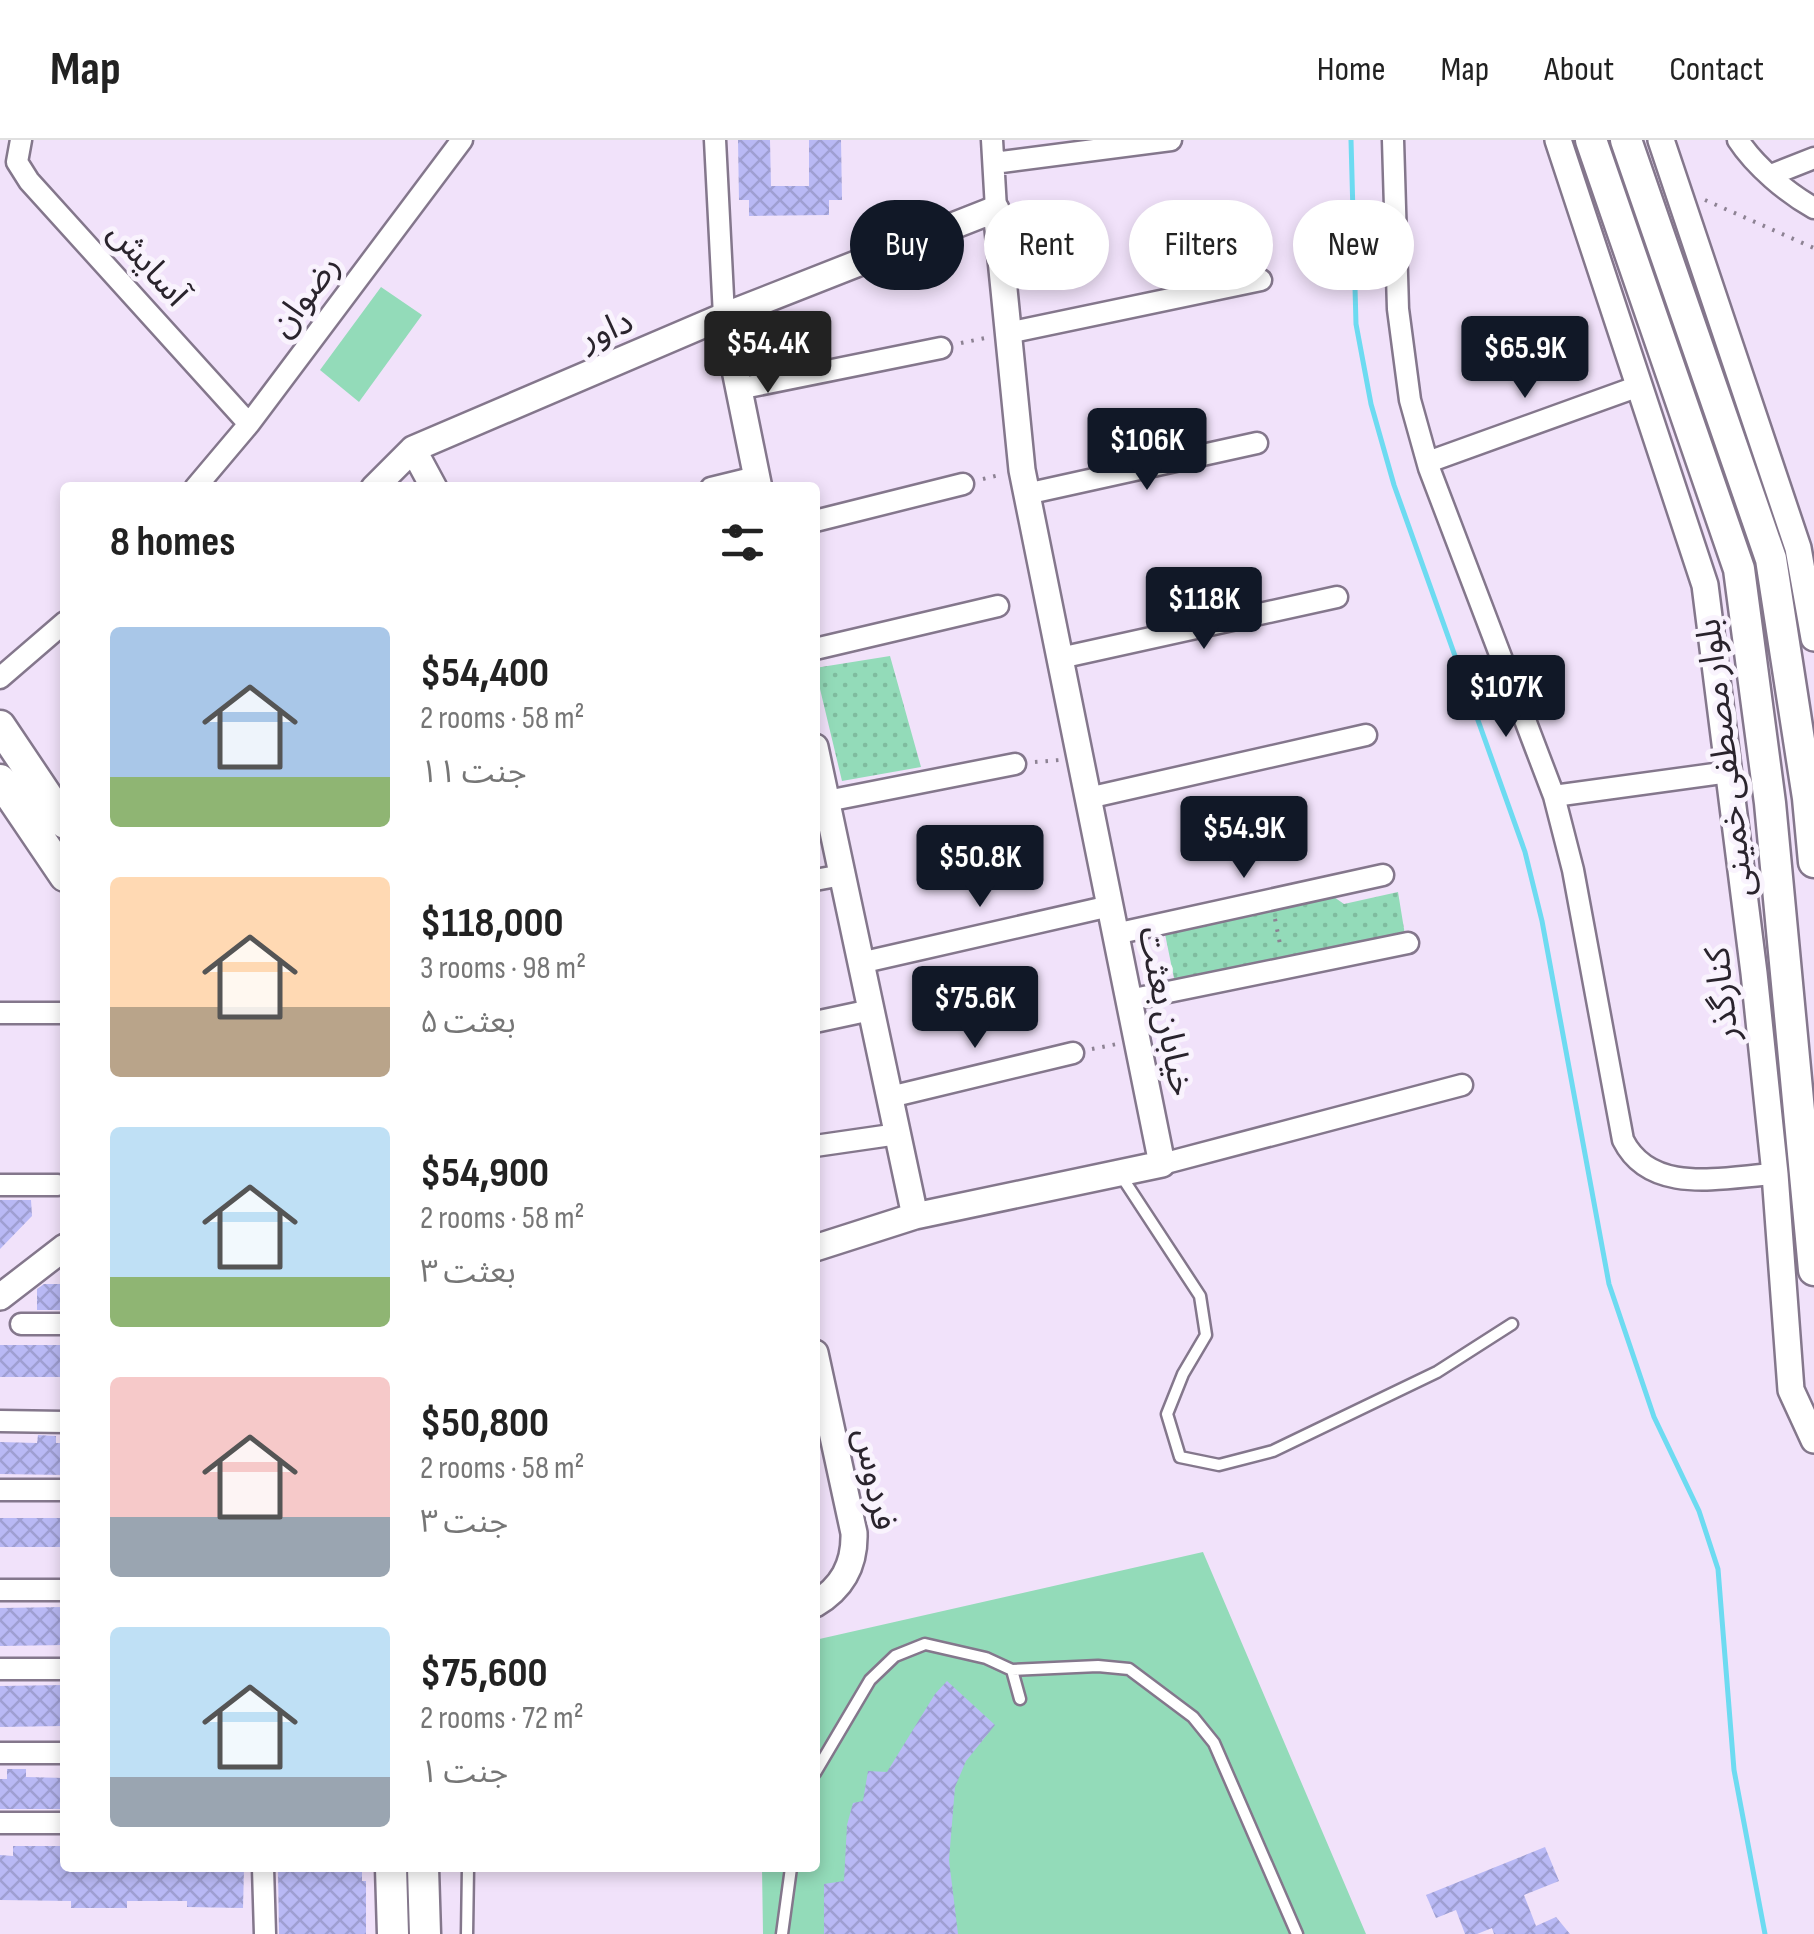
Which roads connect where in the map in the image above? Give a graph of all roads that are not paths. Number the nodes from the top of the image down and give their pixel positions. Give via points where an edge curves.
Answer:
1 (21, 140) edge
2 (462, 140) edge
3 (715, 140) edge
4 (992, 140) edge
5 (1171, 140) edge
6 (1393, 140) edge
7 (1558, 140) edge
8 (1592, 140) edge
9 (1626, 140) edge
10 (1660, 140) edge
11 (1738, 140) edge
12 (1814, 158) edge
13 (994, 163) junction
14 (8, 165) edge
15 (1772, 175) junction
16 (996, 200) edge
17 (1814, 208) edge
18 (984, 213) edge
19 (1004, 290) edge
20 (1214, 290) edge
21 (724, 316) junction
22 (1008, 333) junction
23 (941, 348) road end
24 (1639, 386) junction
25 (738, 389) junction
26 (250, 424) junction
27 (1257, 443) dead end
28 (413, 450) junction
29 (1428, 462) junction
30 (200, 482) edge
31 (380, 482) edge
32 (431, 482) edge
33 (757, 482) edge
34 (1024, 482) junction
35 (963, 484) road end
36 (820, 520) edge
37 (1337, 597) dead end
38 (998, 606) dead end
39 (60, 626) edge
40 (1814, 638) edge
41 (820, 648) edge
42 (1060, 658) junction
43 (0, 678) edge
44 (0, 726) edge
45 (1366, 734) dead end
46 (1015, 764) road end
47 (820, 769) edge
48 (1730, 772) junction
49 (0, 780) edge
50 (1554, 796) junction
51 (1088, 798) junction
52 (827, 802) junction
53 (60, 816) edge
54 (1814, 862) edge
55 (60, 869) edge
56 (842, 875) junction
57 (1383, 875) dead end
58 (820, 879) edge
59 (1110, 906) junction
60 (1115, 934) junction
61 (1408, 943) dead end
62 (860, 963) junction
63 (1128, 1000) junction
64 (871, 1010) junction
65 (0, 1013) edge
66 (60, 1013) edge
67 (820, 1021) edge
68 (1073, 1054) road end
69 (1462, 1085) dead end
70 (890, 1097) junction
71 (898, 1134) junction
72 (820, 1145) edge
73 (1162, 1164) junction
74 (1120, 1174) junction
75 (1775, 1174) junction
76 (0, 1185) edge
77 (58, 1185) dead end
78 (915, 1216) junction
79 (820, 1246) edge
80 (60, 1251) edge
81 (1814, 1270) edge
82 (0, 1297) edge
83 (20, 1324) dead end
84 (60, 1324) edge
85 (1512, 1324) dead end
86 (820, 1376) edge
87 (0, 1422) edge
88 (60, 1422) edge
89 (1814, 1440) edge
90 (0, 1490) edge
91 (60, 1490) edge
92 (0, 1590) edge
93 (60, 1590) edge
94 (820, 1601) edge
95 (0, 1669) edge
96 (60, 1669) edge
97 (1012, 1670) junction
98 (1020, 1698) dead end
99 (60, 1753) edge
100 (0, 1754) edge
101 (820, 1765) edge
102 (0, 1823) edge
103 (60, 1823) edge
104 (263, 1872) edge
105 (391, 1872) edge
106 (423, 1872) edge
107 (468, 1872) edge
108 (790, 1872) edge
109 (265, 1934) edge
110 (393, 1934) edge
111 (425, 1934) edge
112 (467, 1934) edge
113 (782, 1934) edge
114 (1298, 1934) edge

1 - 14 street, آسایش
2 - 26 street, رضوان
3 - 21 street
4 - 13 street
5 - 13 street
6 - 29 street via 1398,309 1410,400
7 - 24 street, کنارگذر
8 - 81 main road, بلوار مصطفی خمینی via 1738,569 1770,803
9 - 54 main road, بلوار مصطفی خمینی via 1771,559
10 - 40 street via 1798,548
11 - 15 street
12 - 15 street
13 - 16 street
14 - 26 street, آسایش
15 - 17 street
18 - 21 street, داور
19 - 22 street, خیابان بعثت
20 - 22 street
21 - 25 street
21 - 28 street, داور
22 - 34 street, خیابان بعثت
23 - 25 street
24 - 29 street
24 - 48 street, کنارگذر via 1705,585
25 - 33 street
26 - 30 street, رضوان
27 - 34 street
28 - 31 street
28 - 32 street
29 - 50 street
34 - 42 street, خیابان بعثت
35 - 36 street
37 - 42 street
38 - 41 street
39 - 43 street
42 - 51 street, خیابان بعثت
44 - 53 main road
45 - 51 street
46 - 52 street
47 - 52 street
48 - 50 street
48 - 75 street, کنارگذر
49 - 55 main road
50 - 75 street via 1632,1159 1678,1180
51 - 59 street, خیابان بعثت
52 - 56 street
56 - 58 street
56 - 62 street
57 - 60 street
59 - 60 street, خیابان بعثت
59 - 62 street
60 - 63 street, خیابان بعثت
61 - 63 street
62 - 64 street
63 - 73 street, خیابان بعثت
64 - 67 street
64 - 70 street
65 - 66 street
68 - 70 street
69 - 73 street
70 - 71 street
71 - 72 street
71 - 78 street
73 - 74 street
74 - 78 street
74 - 85 lane via 1200,1296 1206,1334 1167,1414 1180,1457 1219,1464 1272,1451 1438,1372
75 - 89 street, کنارگذر via 1790,1390
76 - 77 street
78 - 79 street
80 - 82 street
83 - 84 street
86 - 94 street, فردوس via 854,1553 848,1572
87 - 88 street
90 - 91 street
92 - 93 street
95 - 96 street
97 - 98 lane
97 - 101 lane via 925,1644 895,1656 870,1680
97 - 114 lane via 1129,1670 1193,1717 1214,1744
99 - 100 street
102 - 103 street
104 - 109 street
105 - 110 main road
106 - 111 main road
107 - 112 lane
108 - 113 lane

